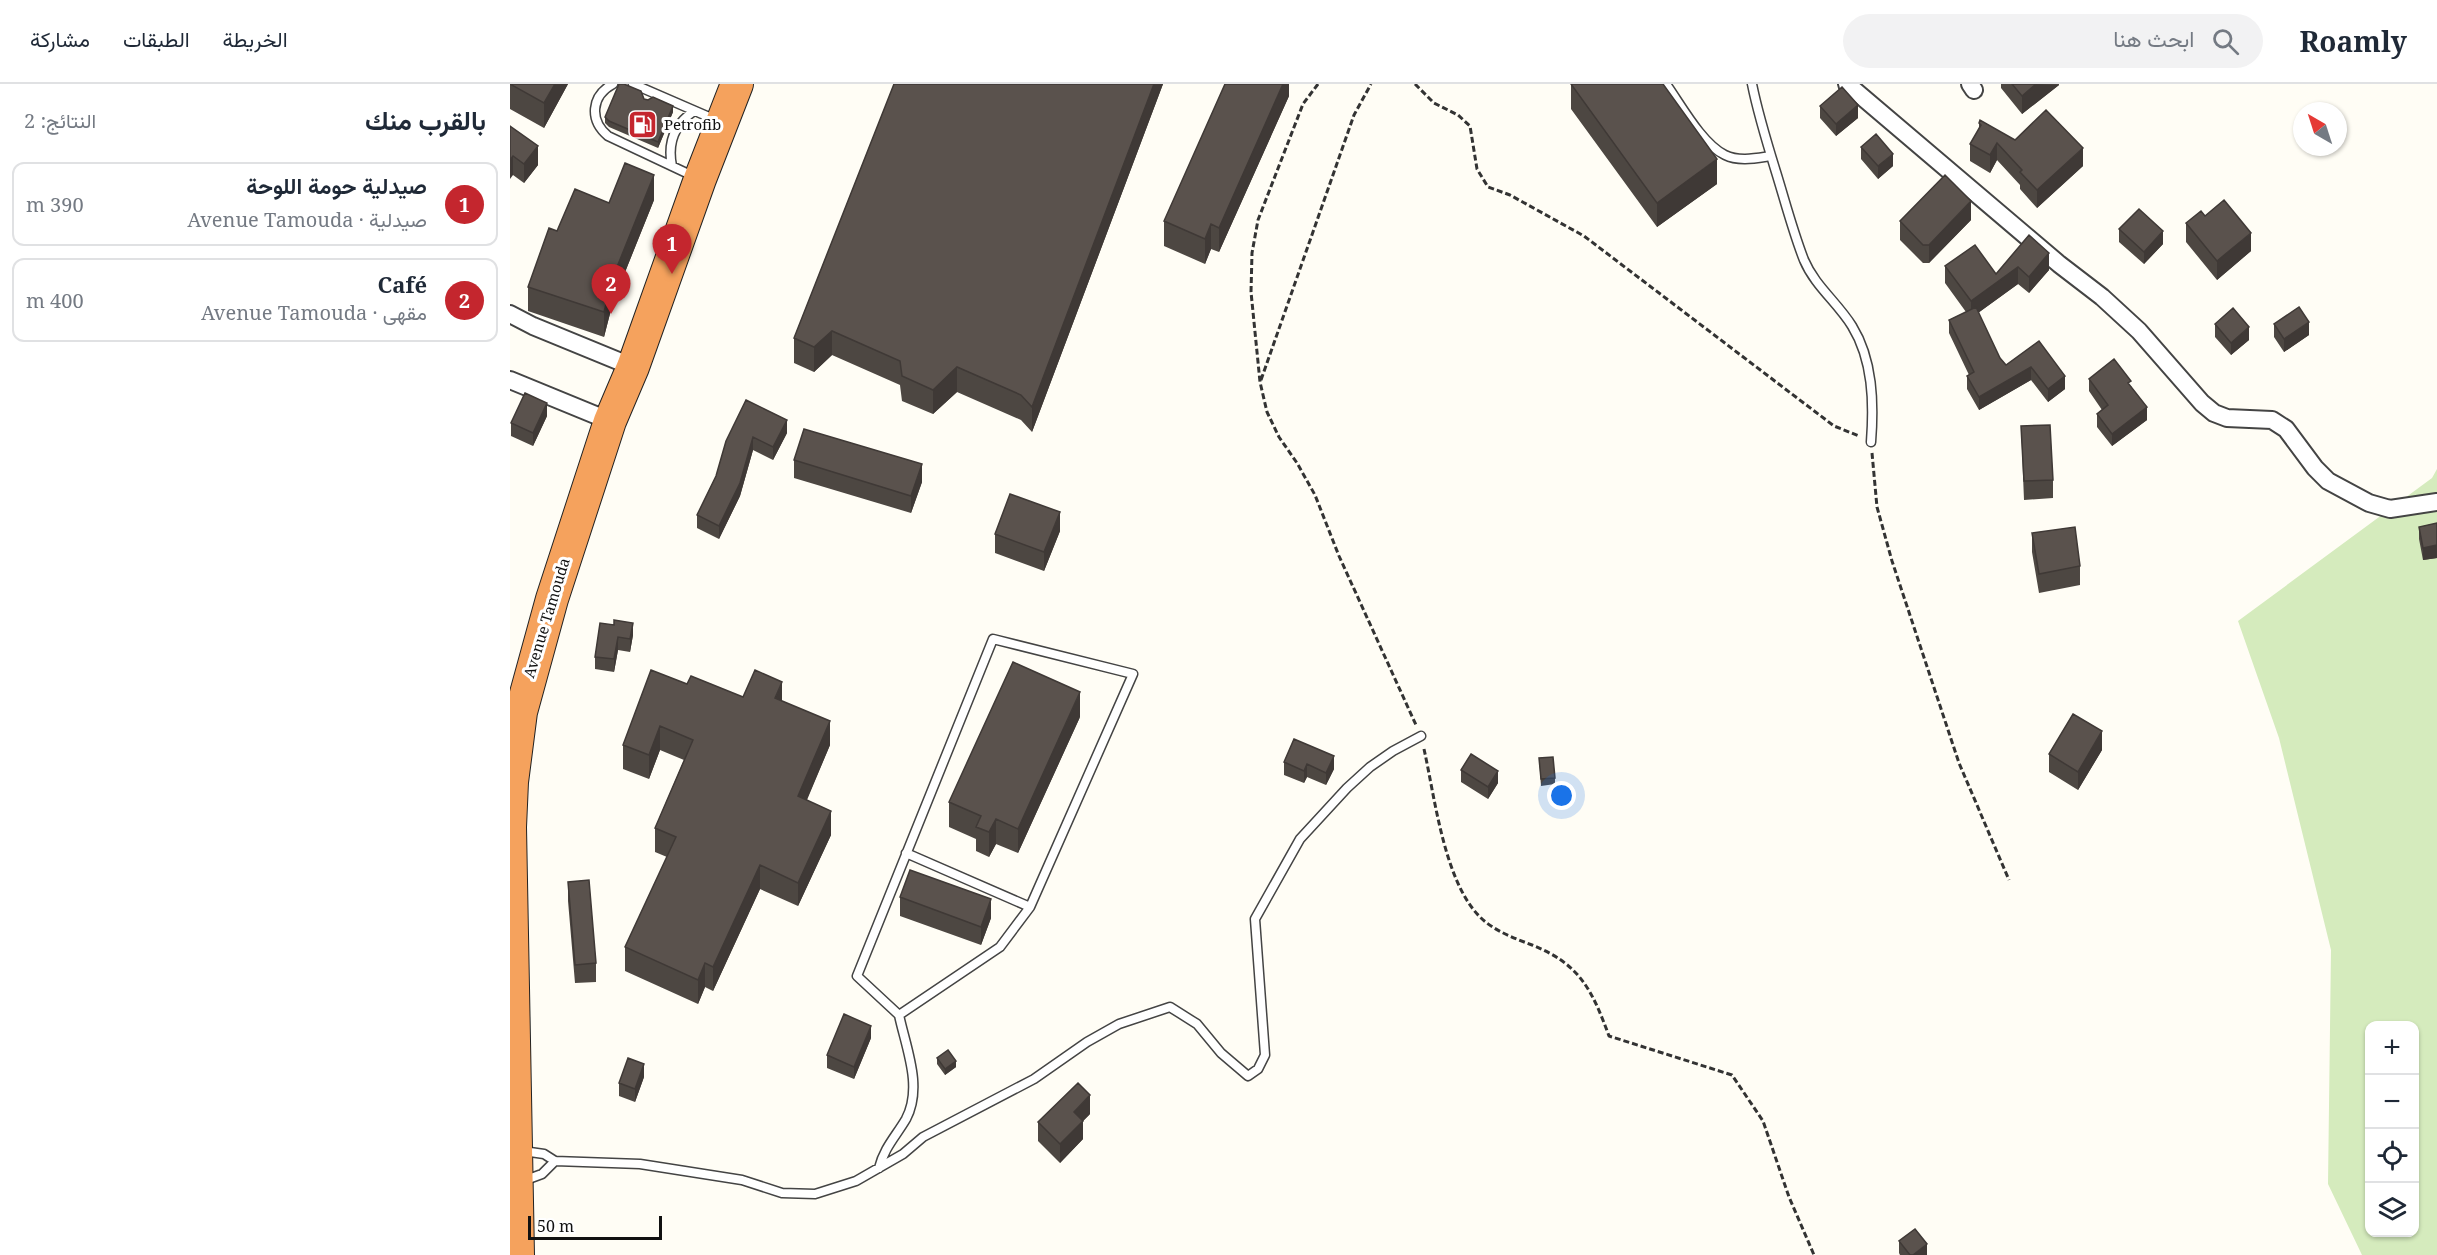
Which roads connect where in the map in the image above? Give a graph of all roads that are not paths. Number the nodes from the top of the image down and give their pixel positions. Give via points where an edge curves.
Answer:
1 (613, 84) edge
2 (633, 84) edge
3 (737, 84) edge
4 (1666, 84) edge
5 (1752, 84) edge
6 (1847, 84) edge
7 (651, 91) junction
8 (647, 100) edge
9 (708, 116) junction
10 (1771, 156) junction
11 (672, 166) junction
12 (700, 179) junction
13 (510, 314) edge
14 (633, 367) junction
15 (510, 380) edge
16 (610, 421) junction
17 (1871, 442) road end
18 (2437, 502) edge
19 (1421, 736) road end
20 (906, 854) junction
21 (1030, 907) junction
22 (899, 1015) junction
23 (516, 1151) junction
24 (555, 1161) junction
25 (879, 1168) junction
26 (517, 1182) junction
27 (518, 1255) edge

1 - 11 lane via 594,105 601,130 629,140
2 - 7 lane
3 - 9 highway, Avenue Tamouda
4 - 10 lane via 1705,138 1726,155 1746,159
5 - 10 lane
6 - 18 street via 2102,297 2139,331 2214,413 2227,418 2272,420 2286,429 2328,481 2369,503 2390,509
7 - 8 lane
7 - 9 lane
9 - 11 lane via 675,130 670,147
9 - 12 highway, Avenue Tamouda
10 - 17 lane via 1815,282 1852,326 1863,348 1871,386
11 - 12 lane
12 - 14 highway, Avenue Tamouda
13 - 14 street
14 - 16 highway, Avenue Tamouda
15 - 16 street
16 - 23 highway, Avenue Tamouda via 520,703 510,827
19 - 25 lane via 1370,767 1300,839 1255,920 1265,1055 1258,1069 1248,1076 1221,1053 1197,1024 1170,1007 1119,1024 1034,1079 923,1137
20 - 21 lane
20 - 21 lane via 993,639 1133,674
20 - 22 lane via 857,976
21 - 22 lane via 1000,947
22 - 25 lane via 914,1100
23 - 24 lane via 538,1153
23 - 26 highway, Avenue Tamouda
24 - 25 lane via 640,1164 742,1180 782,1192 815,1194 856,1181
24 - 26 lane via 542,1174
26 - 27 highway, Avenue Tamouda

